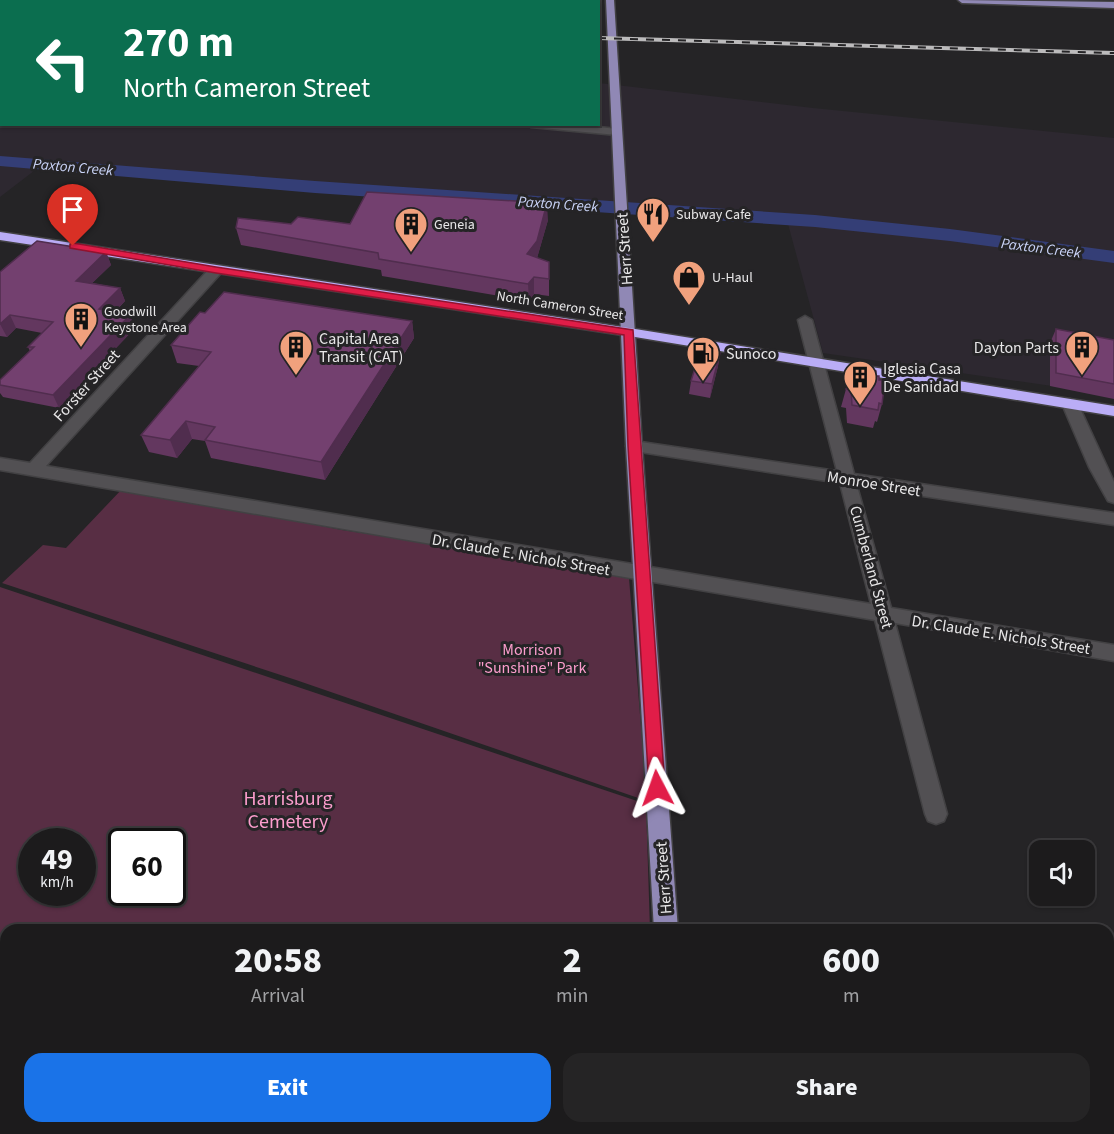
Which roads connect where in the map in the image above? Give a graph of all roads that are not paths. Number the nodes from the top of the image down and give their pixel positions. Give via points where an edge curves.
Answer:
1 (610, 0) edge
2 (962, 0) edge
3 (1072, 2) edge
4 (1114, 5) edge
5 (552, 126) edge
6 (617, 132) junction
7 (0, 236) edge
8 (216, 270) junction
9 (805, 320) dead end
10 (629, 332) junction
11 (819, 364) junction
12 (1070, 404) junction
13 (1114, 411) edge
14 (634, 446) junction
15 (0, 464) edge
16 (1106, 468) edge
17 (32, 471) junction
18 (849, 479) junction
19 (1114, 496) edge
20 (1114, 519) edge
21 (643, 575) junction
22 (884, 615) junction
23 (1114, 653) edge
24 (936, 814) dead end
25 (666, 924) edge

1 - 6 main road, Herr Street
2 - 3 main road
3 - 4 main road
5 - 6 street
6 - 10 main road, Herr Street
7 - 8 highway, North Cameron Street
8 - 10 highway, North Cameron Street
8 - 17 street, Forster Street
9 - 11 street, Cumberland Street
10 - 11 highway, North Cameron Street
10 - 14 main road, Herr Street
11 - 12 highway, North Cameron Street
11 - 18 street, Cumberland Street
12 - 13 highway, North Cameron Street
12 - 16 street
14 - 18 street, Monroe Street
14 - 21 main road, Herr Street
15 - 17 street, Dr. Claude E. Nichols Street
16 - 19 street
17 - 21 street, Dr. Claude E. Nichols Street
18 - 20 street, Monroe Street
18 - 22 street, Cumberland Street
21 - 22 street, Dr. Claude E. Nichols Street
21 - 25 main road, Herr Street
22 - 23 street, Dr. Claude E. Nichols Street
22 - 24 street, Cumberland Street

